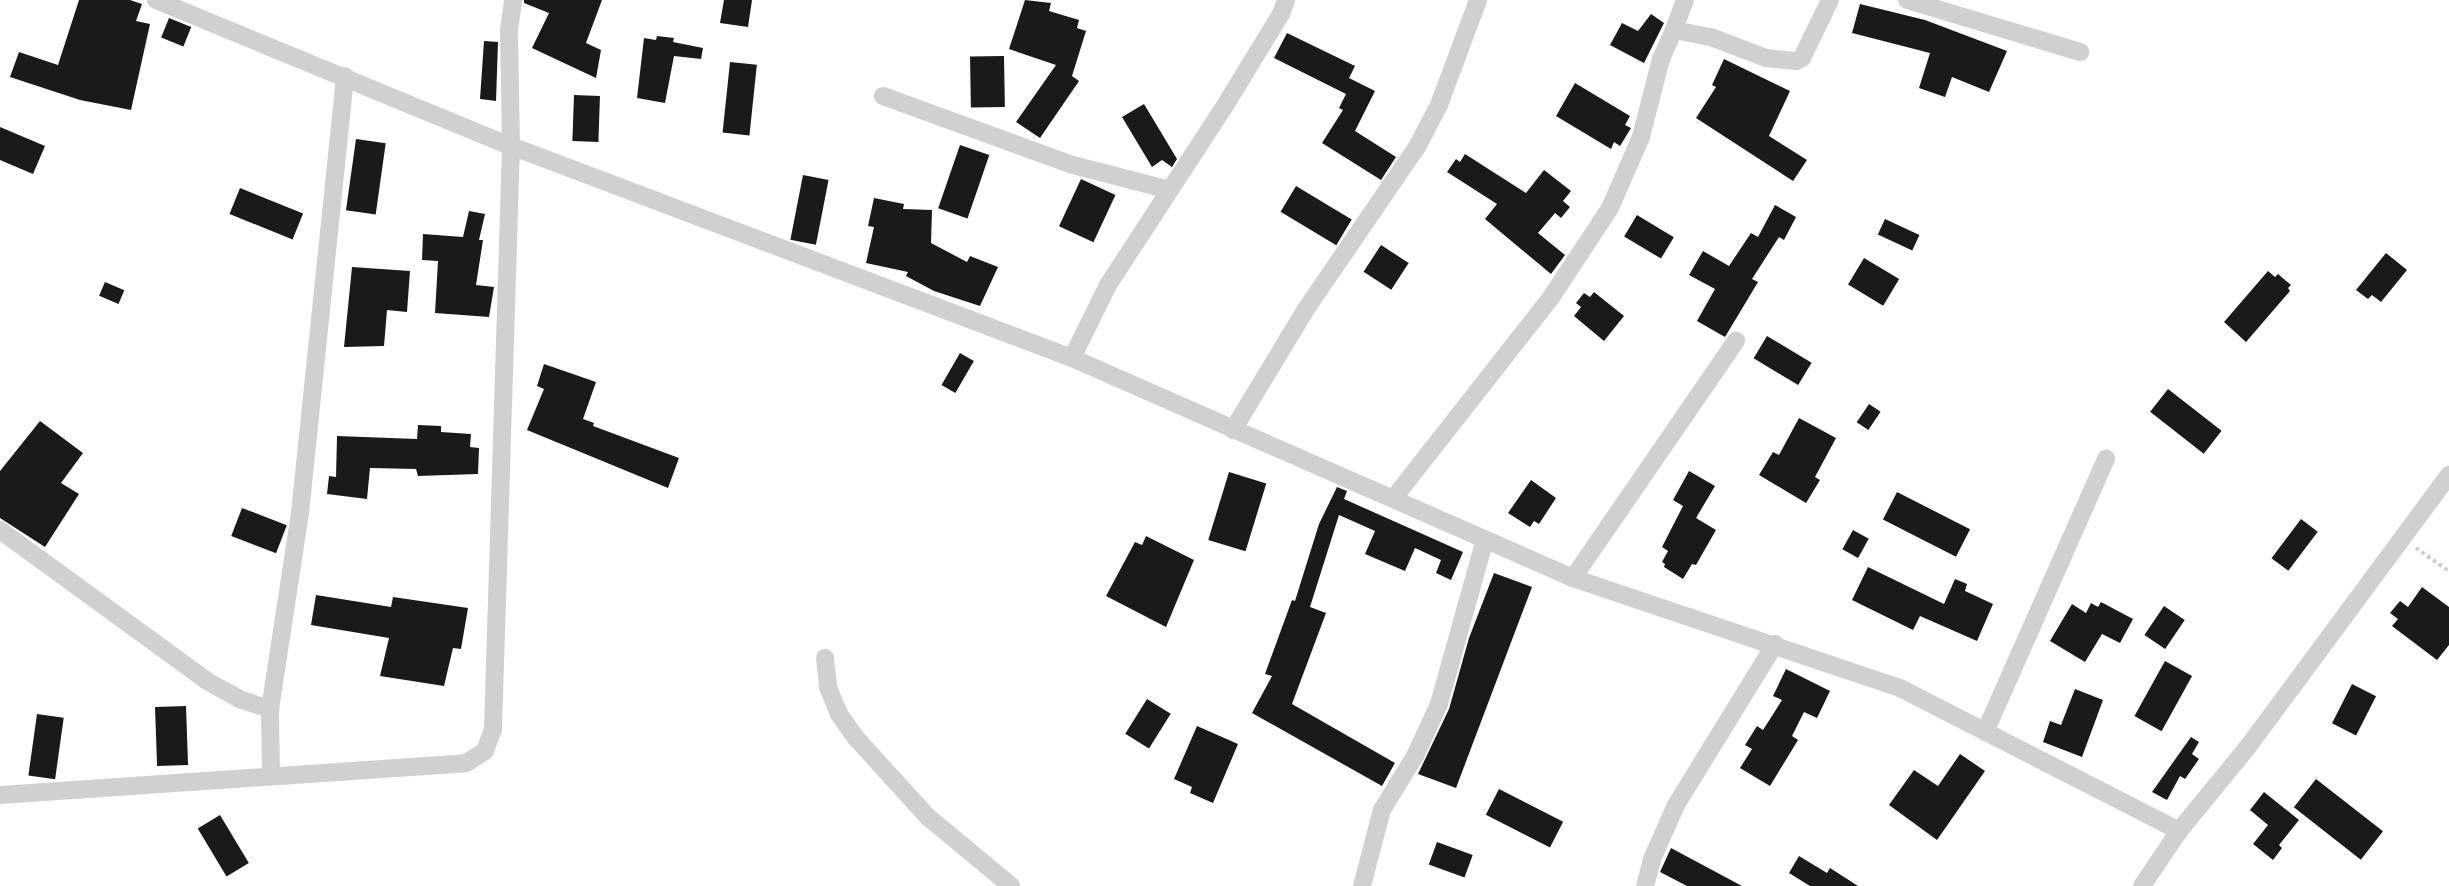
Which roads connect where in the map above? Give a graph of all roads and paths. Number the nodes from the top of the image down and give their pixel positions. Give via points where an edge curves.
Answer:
1 (156, 0) edge
2 (513, 0) edge
3 (1286, 0) edge
4 (1478, 0) edge
5 (1685, 0) edge
6 (1830, 0) edge
7 (1907, 0) edge
8 (1674, 30) junction
9 (2080, 52) dead end
10 (345, 76) junction
11 (883, 96) dead end
12 (511, 146) junction
13 (1170, 190) junction
14 (1736, 341) dead end
15 (1072, 359) junction
16 (1233, 430) junction
17 (2106, 459) dead end
18 (2449, 475) edge
19 (1393, 499) junction
20 (0, 530) edge
21 (1485, 539) junction
22 (2403, 539) junction
23 (2449, 571) edge
24 (1573, 578) junction
25 (1776, 644) junction
26 (825, 658) dead end
27 (270, 709) junction
28 (1985, 732) junction
29 (271, 775) junction
30 (0, 796) edge
31 (2179, 831) junction
32 (1011, 886) edge
33 (1362, 886) edge
34 (1645, 886) edge
35 (2142, 886) edge

1 - 10 street
2 - 12 street via 509,30
3 - 13 street
4 - 16 street via 1439,104 1417,146 1307,309
5 - 8 street
6 - 8 street via 1802,58 1796,61 1766,58 1711,37
7 - 9 street
8 - 19 street via 1661,59 1641,137 1610,208 1552,296
10 - 12 street
10 - 27 street via 300,513
11 - 13 street via 972,131
12 - 15 street
12 - 29 street via 492,729 485,751 466,763
13 - 15 street via 1108,285
14 - 24 street
15 - 16 street
16 - 19 street
17 - 28 street
18 - 22 street
19 - 21 street
20 - 27 street via 207,681
21 - 24 street
21 - 33 street via 1439,704 1382,810
22 - 23 path
22 - 31 street
24 - 25 street
25 - 28 street via 1900,688
25 - 34 street via 1676,805
26 - 32 street via 828,687 839,714 856,737 928,817
27 - 29 street
28 - 31 street
29 - 30 street
31 - 35 street

